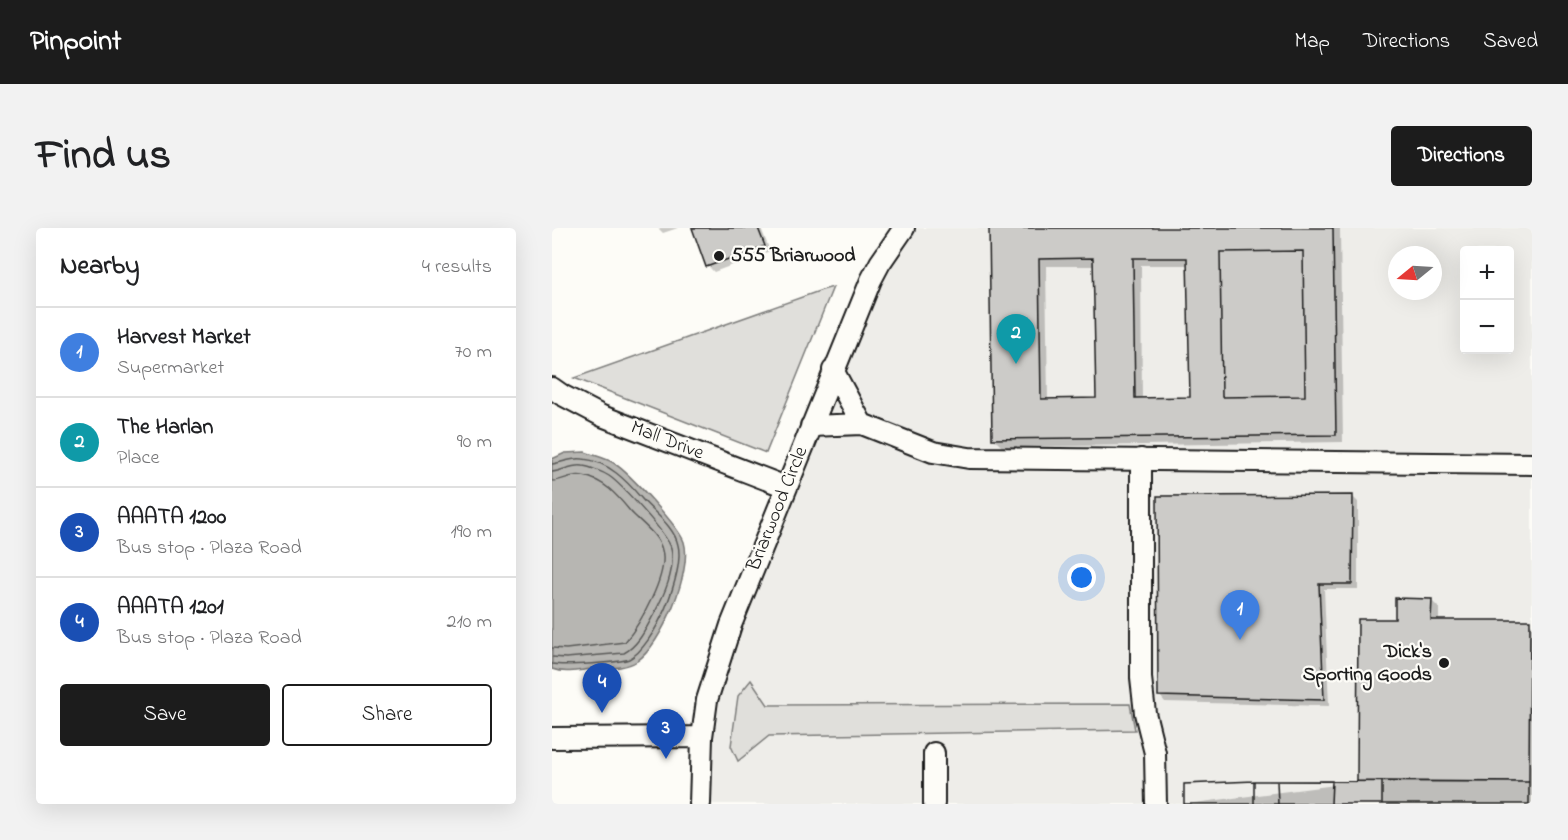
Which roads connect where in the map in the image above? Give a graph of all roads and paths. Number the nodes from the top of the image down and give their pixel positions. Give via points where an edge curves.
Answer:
1 (904, 228) edge
2 (833, 370) junction
3 (552, 388) edge
4 (862, 424) junction
5 (811, 426) junction
6 (1141, 459) junction
7 (1532, 464) edge
8 (786, 488) junction
9 (702, 737) junction
10 (552, 738) edge
11 (934, 753) dead end
12 (700, 804) edge
13 (934, 804) edge
14 (1156, 804) edge

1 - 2 street, Briarwood Circle via 880,263
2 - 4 street
2 - 5 street, Briarwood Circle
3 - 8 street, Mall Drive via 603,416
4 - 5 street
4 - 6 street via 933,452 969,458
5 - 8 street, Briarwood Circle
6 - 7 street
6 - 14 street via 1141,678 1155,753
8 - 9 street, Briarwood Circle via 731,625 707,700
9 - 10 street
9 - 12 street, Briarwood Circle
11 - 13 street

